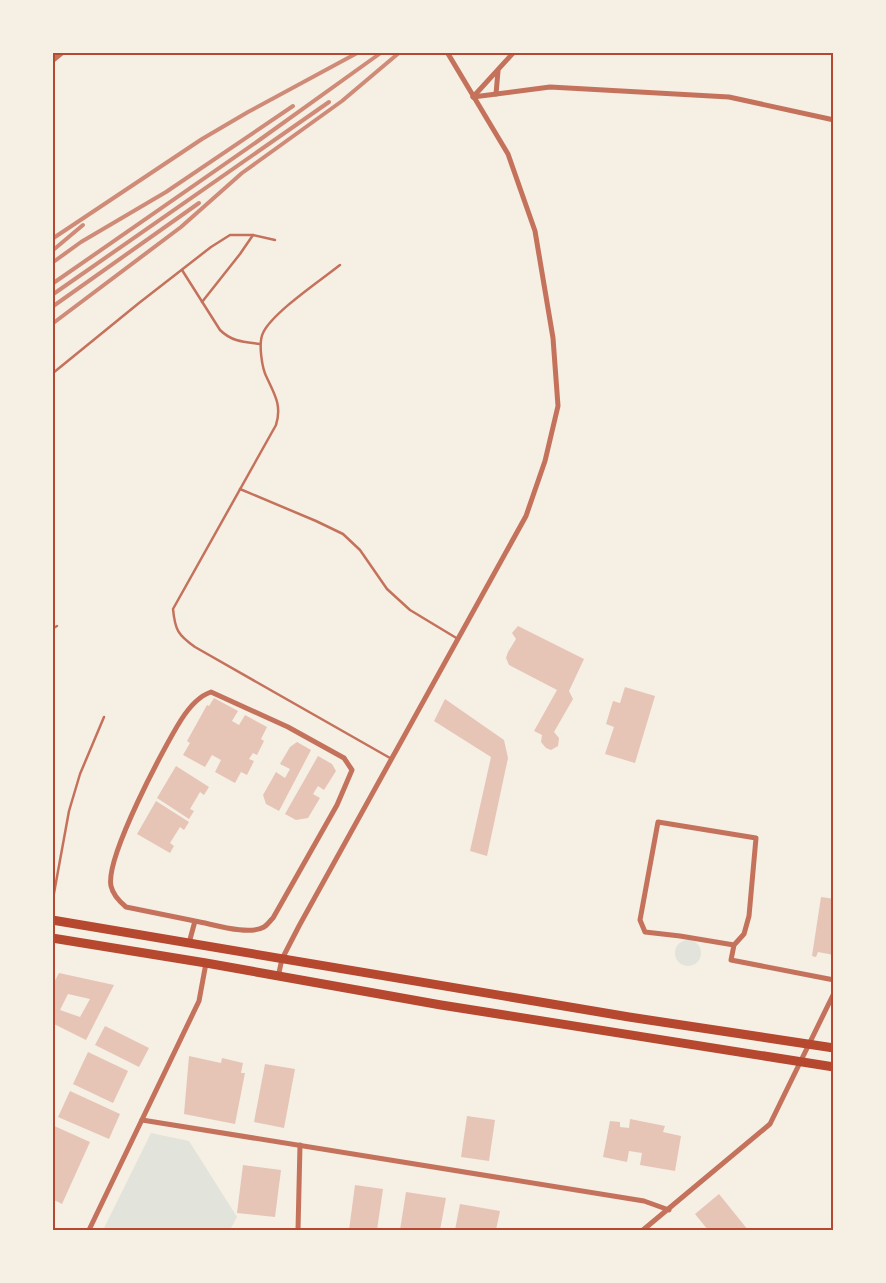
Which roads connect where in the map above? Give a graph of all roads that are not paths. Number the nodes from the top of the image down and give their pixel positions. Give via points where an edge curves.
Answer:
1 (64, 52) edge
2 (447, 52) edge
3 (514, 52) edge
4 (52, 60) edge
5 (498, 70) junction
6 (496, 94) junction
7 (473, 97) junction
8 (834, 120) edge
9 (253, 235) junction
10 (275, 240) dead end
11 (340, 265) dead end
12 (182, 270) junction
13 (202, 302) junction
14 (260, 344) junction
15 (53, 373) edge
16 (240, 489) junction
17 (57, 626) dead end
18 (52, 629) edge
19 (458, 639) junction
20 (104, 716) dead end
21 (392, 759) junction
22 (52, 904) edge
23 (52, 920) edge
24 (195, 921) junction
25 (52, 938) edge
26 (189, 943) junction
27 (734, 945) junction
28 (282, 959) junction
29 (206, 963) junction
30 (278, 977) junction
31 (834, 980) edge
32 (834, 993) edge
33 (808, 1044) junction
34 (834, 1048) edge
35 (800, 1061) junction
36 (834, 1067) edge
37 (142, 1120) junction
38 (300, 1146) junction
39 (669, 1210) junction
40 (89, 1230) edge
41 (298, 1230) edge
42 (643, 1230) edge

1 - 4 street
2 - 7 street
3 - 5 street
5 - 6 street
5 - 7 street
6 - 7 street
6 - 8 street via 550,87 730,98
7 - 19 street via 508,154 535,231 553,338 558,406 545,461 526,516
9 - 10 lane
9 - 12 lane via 230,235
9 - 13 lane
11 - 14 lane via 273,319 262,334
12 - 13 lane
12 - 15 lane
13 - 14 lane via 228,337
14 - 16 lane via 265,374 279,410
16 - 19 lane via 343,534 360,550 387,589 410,610
16 - 21 lane via 173,609 175,625 184,639 195,647
17 - 18 lane
19 - 21 street
20 - 22 lane via 69,811
21 - 28 street
23 - 26 main road
24 - 24 street via 244,930 265,927 337,805 352,770 344,758 288,726 211,692 203,695 182,719 138,800 112,865 111,886 126,907
24 - 26 street
25 - 29 main road
26 - 28 main road
27 - 27 street via 744,934 749,916 756,838 658,822 640,920 646,932
27 - 31 street via 731,960
28 - 30 street
28 - 33 main road via 629,1018
29 - 30 main road
29 - 37 street via 199,1001
30 - 35 main road
32 - 33 street
33 - 34 main road
33 - 35 street
35 - 36 main road
35 - 39 street via 770,1124
37 - 38 street
37 - 40 street
38 - 39 street via 644,1201
38 - 41 street
39 - 42 street

